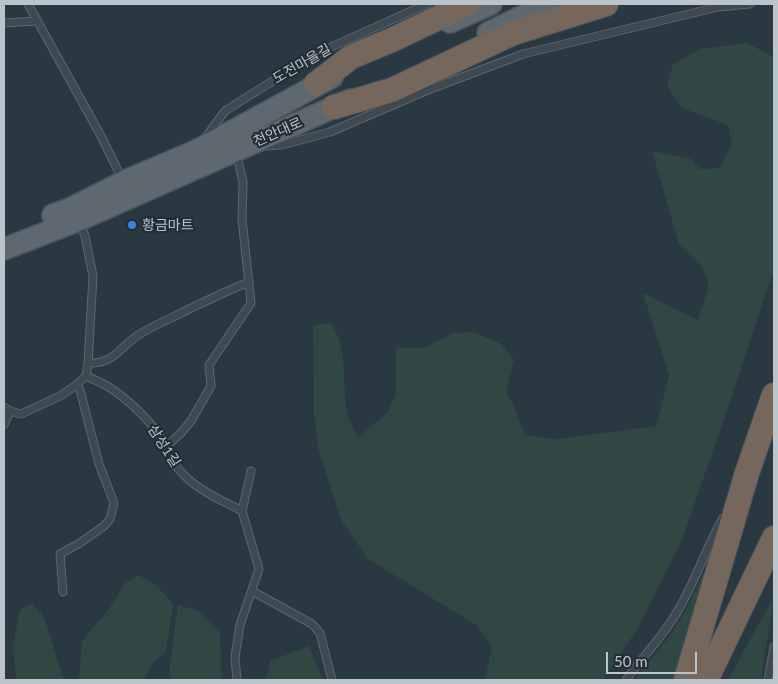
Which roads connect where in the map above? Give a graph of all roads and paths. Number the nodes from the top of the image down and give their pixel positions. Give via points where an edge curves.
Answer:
1 (427, 4) edge
2 (467, 4) edge
3 (491, 4) edge
4 (548, 4) edge
5 (606, 4) edge
6 (750, 4) edge
7 (30, 7) edge
8 (36, 21) junction
9 (4, 23) edge
10 (316, 84) junction
11 (334, 107) junction
12 (240, 149) junction
13 (196, 151) junction
14 (127, 189) junction
15 (76, 214) junction
16 (4, 234) edge
17 (4, 249) edge
18 (249, 282) junction
19 (88, 363) junction
20 (86, 376) junction
21 (77, 384) junction
22 (774, 395) edge
23 (7, 409) edge
24 (4, 425) edge
25 (166, 447) junction
26 (251, 471) dead end
27 (747, 473) junction
28 (730, 505) dead end
29 (242, 512) junction
30 (726, 513) dead end
31 (774, 538) edge
32 (252, 591) junction
33 (63, 592) dead end
34 (774, 647) edge
35 (237, 680) edge
36 (332, 680) edge
37 (626, 680) edge
38 (686, 680) edge
39 (706, 680) edge
40 (768, 680) edge

1 - 13 lane, 도전마을길 via 329,48 225,111
2 - 10 highway via 352,57
3 - 10 main road, 천안대로
4 - 11 main road, 천안대로
5 - 11 highway via 513,33 392,90
6 - 12 lane via 718,7 523,54 330,132 282,145
7 - 8 lane
8 - 9 lane
8 - 14 lane
10 - 13 main road, 천안대로
11 - 12 main road, 천안대로
12 - 14 main road, 천안대로
12 - 18 lane via 242,219
13 - 14 main road, 천안대로
14 - 15 main road, 천안대로
15 - 16 main road, 천안대로
15 - 17 main road, 천안대로
15 - 19 lane via 85,236 94,276
18 - 19 lane via 153,327 137,336 110,360
18 - 25 lane via 251,303 209,365 211,386 191,421
19 - 20 lane
20 - 21 lane
20 - 25 lane, 삼성1길 via 125,399 151,424
21 - 23 lane via 60,396 21,414
21 - 33 lane via 99,464 114,502 110,519 104,526 60,554
22 - 27 highway
23 - 24 lane
25 - 29 lane, 삼성1길 via 180,472 196,486
26 - 29 lane
27 - 28 lane
27 - 38 highway
29 - 32 lane via 259,569
30 - 37 lane via 676,614
31 - 39 highway
32 - 35 lane via 240,624 235,657
32 - 36 lane via 312,624 320,633
34 - 40 lane

